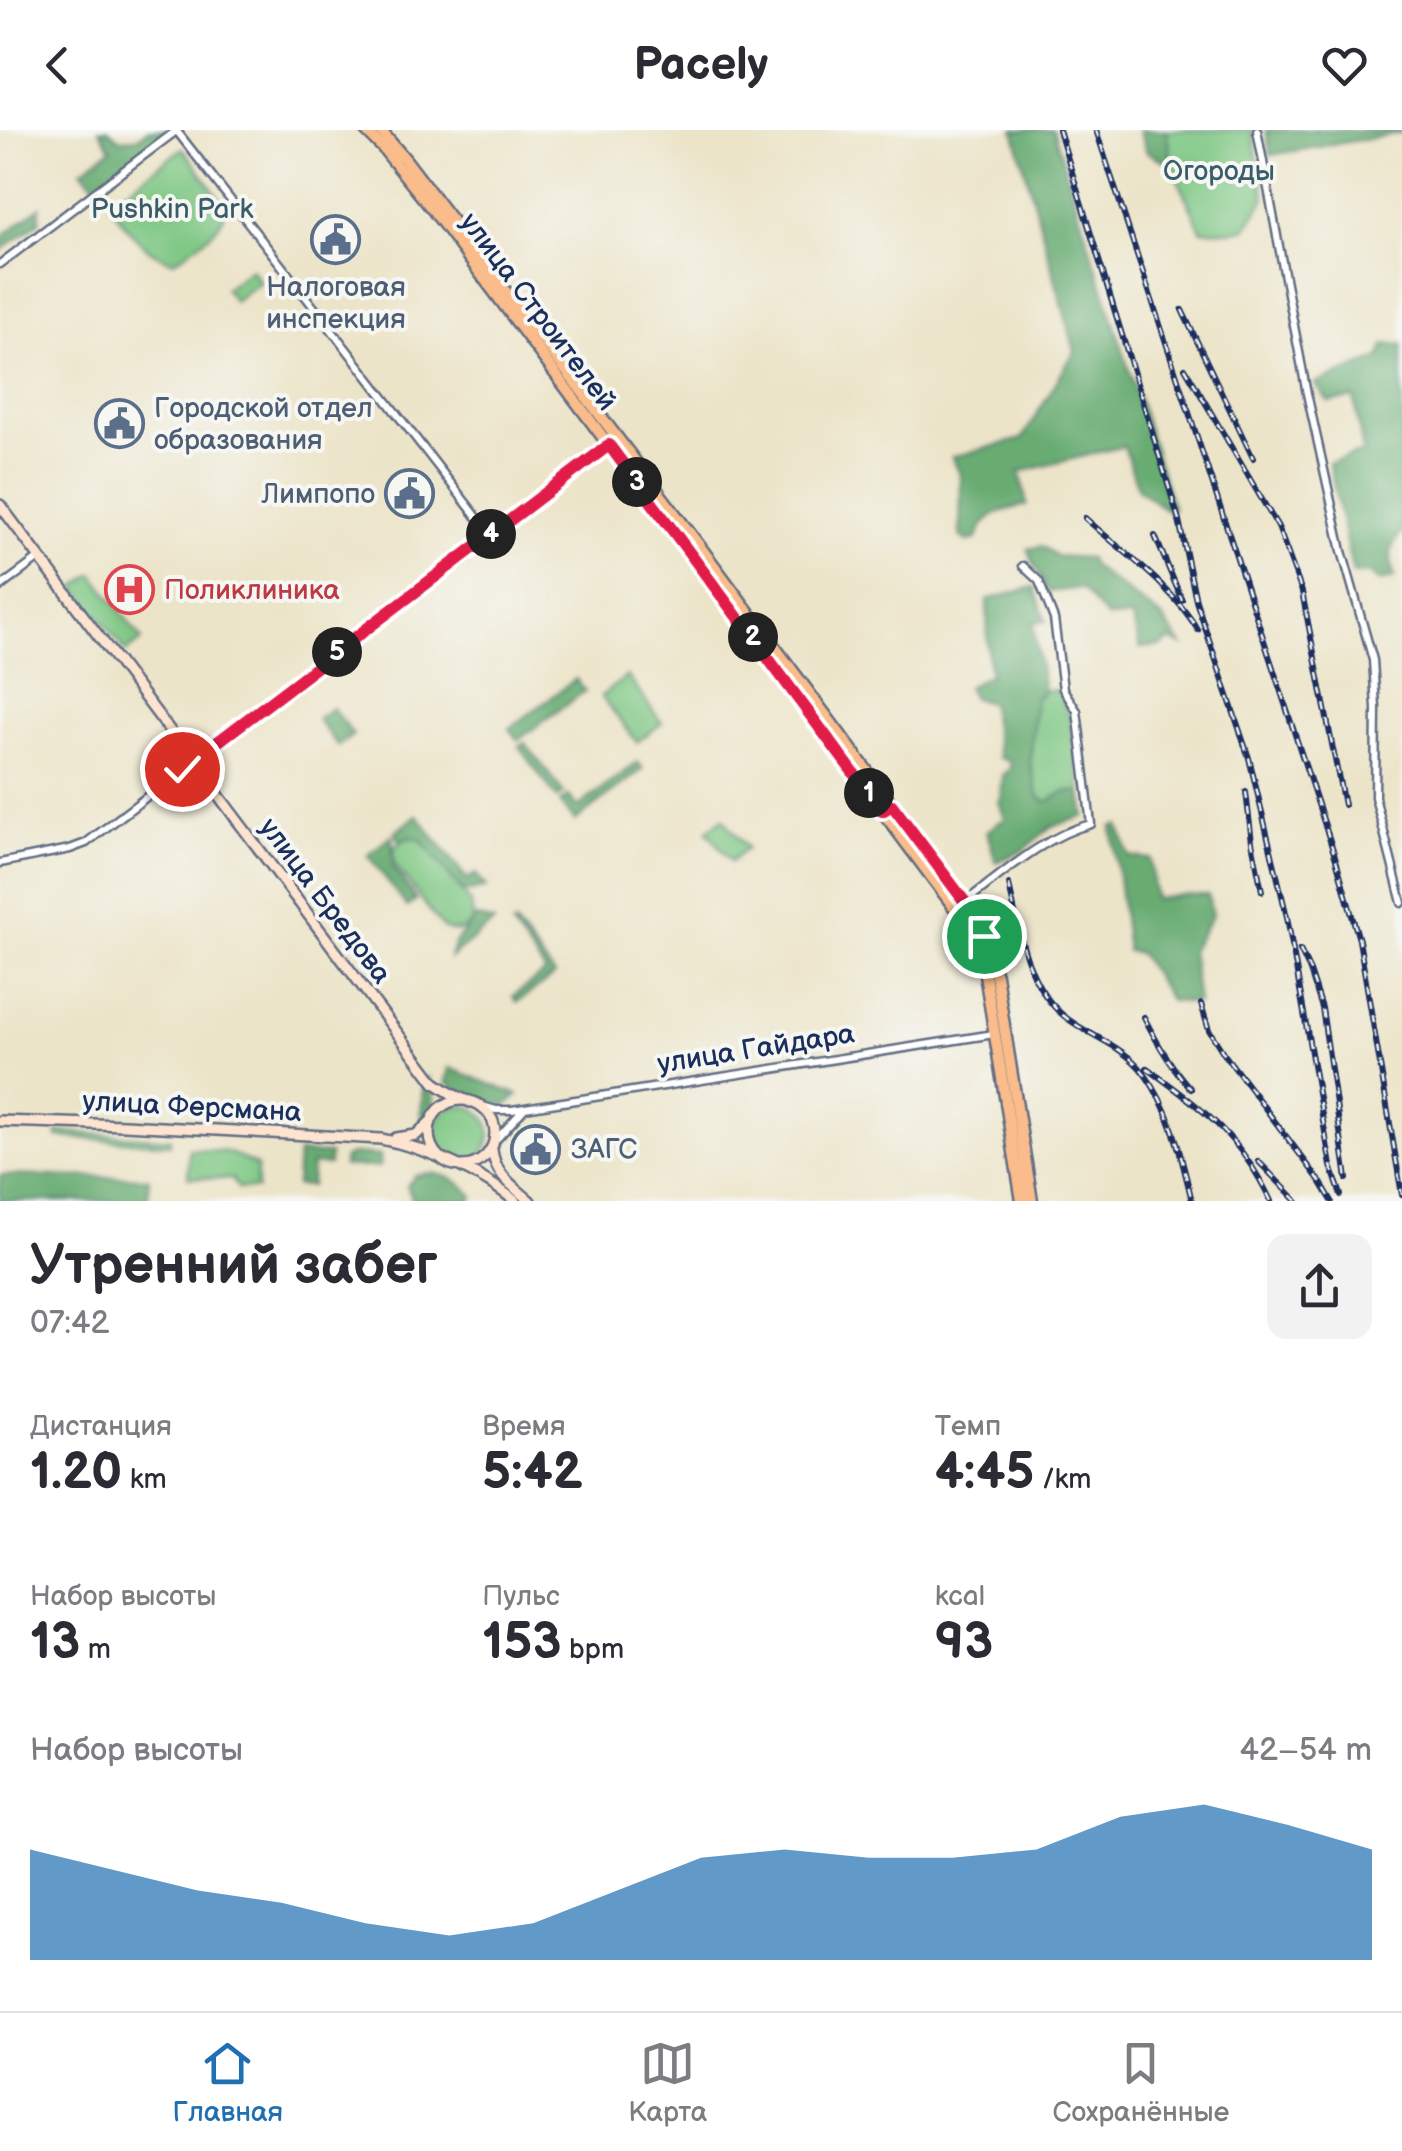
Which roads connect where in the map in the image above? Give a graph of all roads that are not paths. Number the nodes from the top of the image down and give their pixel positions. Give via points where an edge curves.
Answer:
1 (177, 130) edge
2 (365, 130) edge
3 (380, 130) edge
4 (1257, 130) edge
5 (0, 264) edge
6 (524, 323) junction
7 (614, 441) junction
8 (0, 506) edge
9 (491, 534) junction
10 (39, 558) junction
11 (1023, 566) dead end
12 (0, 587) edge
13 (192, 762) junction
14 (887, 808) junction
15 (0, 863) edge
16 (965, 902) junction
17 (1402, 903) edge
18 (1001, 1033) junction
19 (435, 1083) junction
20 (472, 1103) junction
21 (524, 1109) junction
22 (433, 1117) junction
23 (0, 1122) edge
24 (381, 1139) junction
25 (493, 1146) junction
26 (1019, 1154) junction
27 (448, 1163) junction
28 (515, 1201) edge
29 (530, 1201) edge
30 (1022, 1201) edge
31 (1032, 1201) edge

1 - 5 street
1 - 9 street
2 - 6 main road, улица Строителей
3 - 6 main road, улица Строителей
4 - 17 street via 1306,388 1372,660 1375,797
6 - 7 main road, улица Строителей
7 - 9 street
7 - 14 main road, улица Строителей
8 - 10 street, улица Бредова
9 - 13 street
10 - 12 street
10 - 13 street, улица Бредова
11 - 16 street via 1039,581 1054,619 1064,689 1077,711 1092,824 1050,840
13 - 15 street via 86,843
13 - 19 street, улица Бредова
14 - 16 main road, улица Строителей
14 - 18 main road, улица Строителей via 973,939
16 - 18 main road, улица Строителей via 991,955
18 - 21 street, улица Гайдара
18 - 26 main road, улица Строителей
19 - 20 street
19 - 22 street
20 - 21 street, улица Гайдара
20 - 22 street via 450,1102
20 - 25 street via 493,1119
21 - 25 street
22 - 24 street, улица Ферсмана via 416,1136
22 - 27 street via 432,1148
23 - 24 street, улица Ферсмана
24 - 27 street, улица Ферсмана
25 - 27 street via 480,1162
25 - 29 street via 497,1169
26 - 30 main road, улица Строителей
26 - 31 main road, улица Строителей
27 - 28 street, улица Ферсмана

